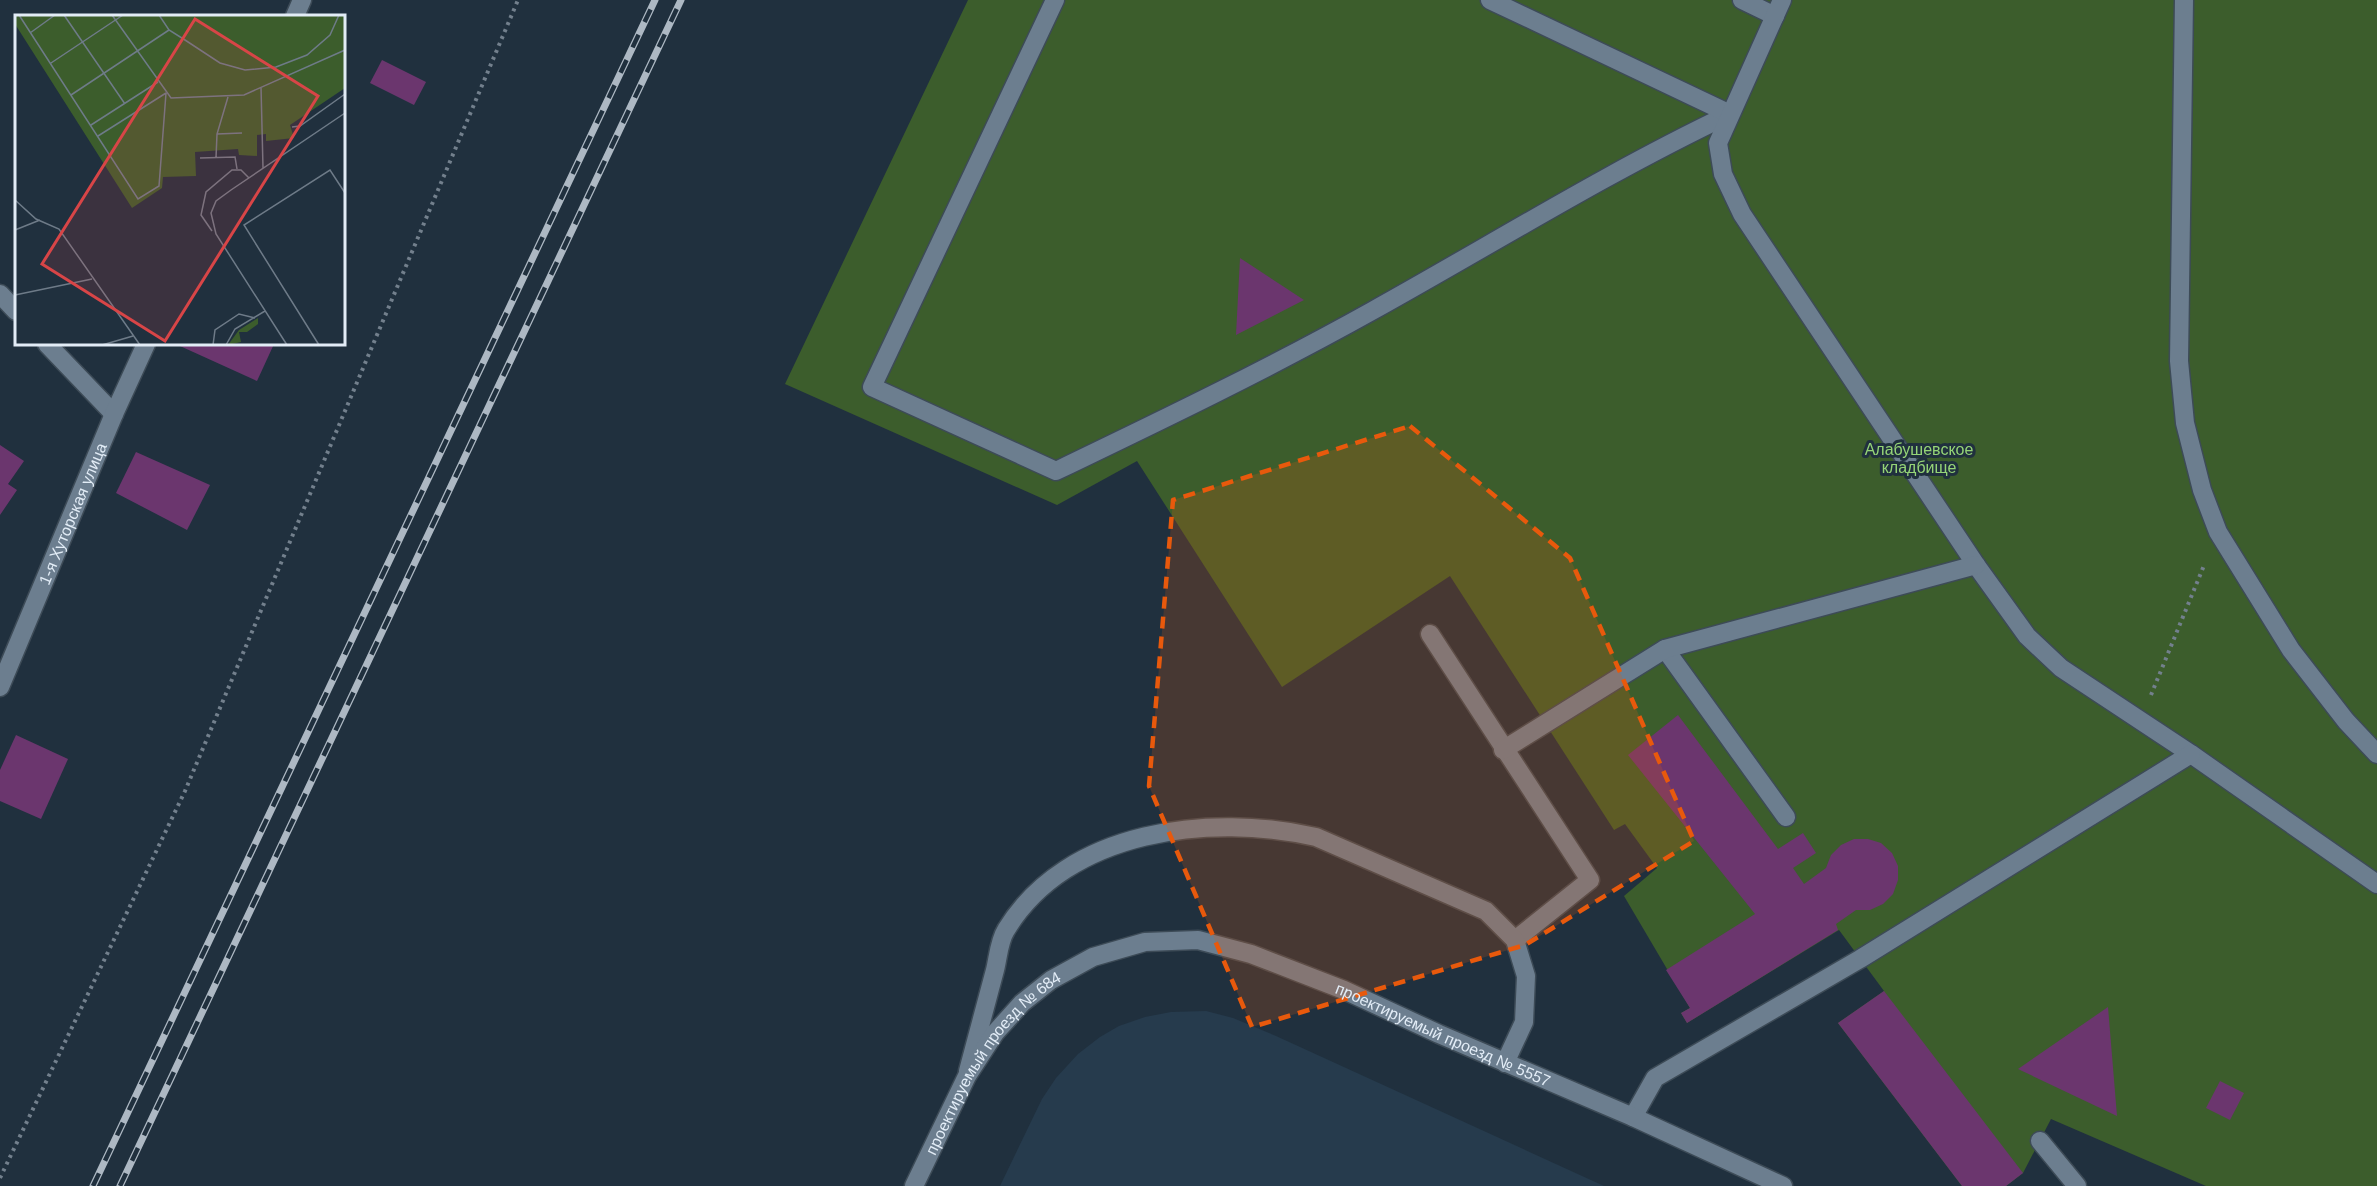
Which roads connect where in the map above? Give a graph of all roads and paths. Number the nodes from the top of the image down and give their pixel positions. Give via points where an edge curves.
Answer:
1 (302, 0) edge
2 (518, 0) edge
3 (1055, 0) edge
4 (1490, 0) edge
5 (1742, 0) edge
6 (2184, 0) edge
7 (1778, 8) edge
8 (295, 15) edge
9 (1730, 114) junction
10 (0, 294) edge
11 (15, 310) edge
12 (48, 345) edge
13 (146, 345) edge
14 (114, 414) junction
15 (2217, 532) junction
16 (1976, 565) junction
17 (1430, 634) dead end
18 (1665, 650) junction
19 (0, 687) edge
20 (2141, 721) junction
21 (1503, 750) junction
22 (2190, 754) junction
23 (2377, 754) edge
24 (1786, 817) dead end
25 (2377, 884) edge
26 (1515, 940) junction
27 (1093, 957) joint
28 (1505, 1063) junction
29 (967, 1076) junction
30 (1632, 1117) junction
31 (2040, 1141) dead end
32 (0, 1178) edge
33 (914, 1186) edge
34 (1783, 1186) edge
35 (2077, 1186) edge

1 - 8 street
2 - 32 path via 185,791
3 - 9 street via 872,387 1056,471 1221,391 1370,312 1657,149
4 - 9 street
5 - 7 street
6 - 15 street via 2178,361 2185,423
7 - 9 street
9 - 16 street via 1718,143 1723,174 1742,214
10 - 11 street
12 - 14 street
13 - 14 street, 1-я Хуторская улица
14 - 19 street, 1-я Хуторская улица
15 - 20 path
15 - 23 street via 2291,650
16 - 18 street
16 - 20 street via 2027,636 2061,668
17 - 21 street
18 - 21 street
18 - 24 street
20 - 22 street
21 - 26 street via 1590,880
22 - 25 street
22 - 30 street via 1860,959 1655,1078
26 - 28 street via 1526,976 1524,1022
26 - 29 street via 1486,911 1316,837 1288,830 1223,827 1165,831 1122,843 1069,867 1035,891 1004,932
27 - 28 street, проектируемый проезд № 5557 via 1145,942 1198,940 1251,954 1344,990
27 - 29 street, проектируемый проезд № 684 via 1051,980 1022,1003 995,1033
28 - 30 street, проектируемый проезд № 5557
29 - 33 street, проектируемый проезд № 684
30 - 34 street, проектируемый проезд № 5557
31 - 35 street

